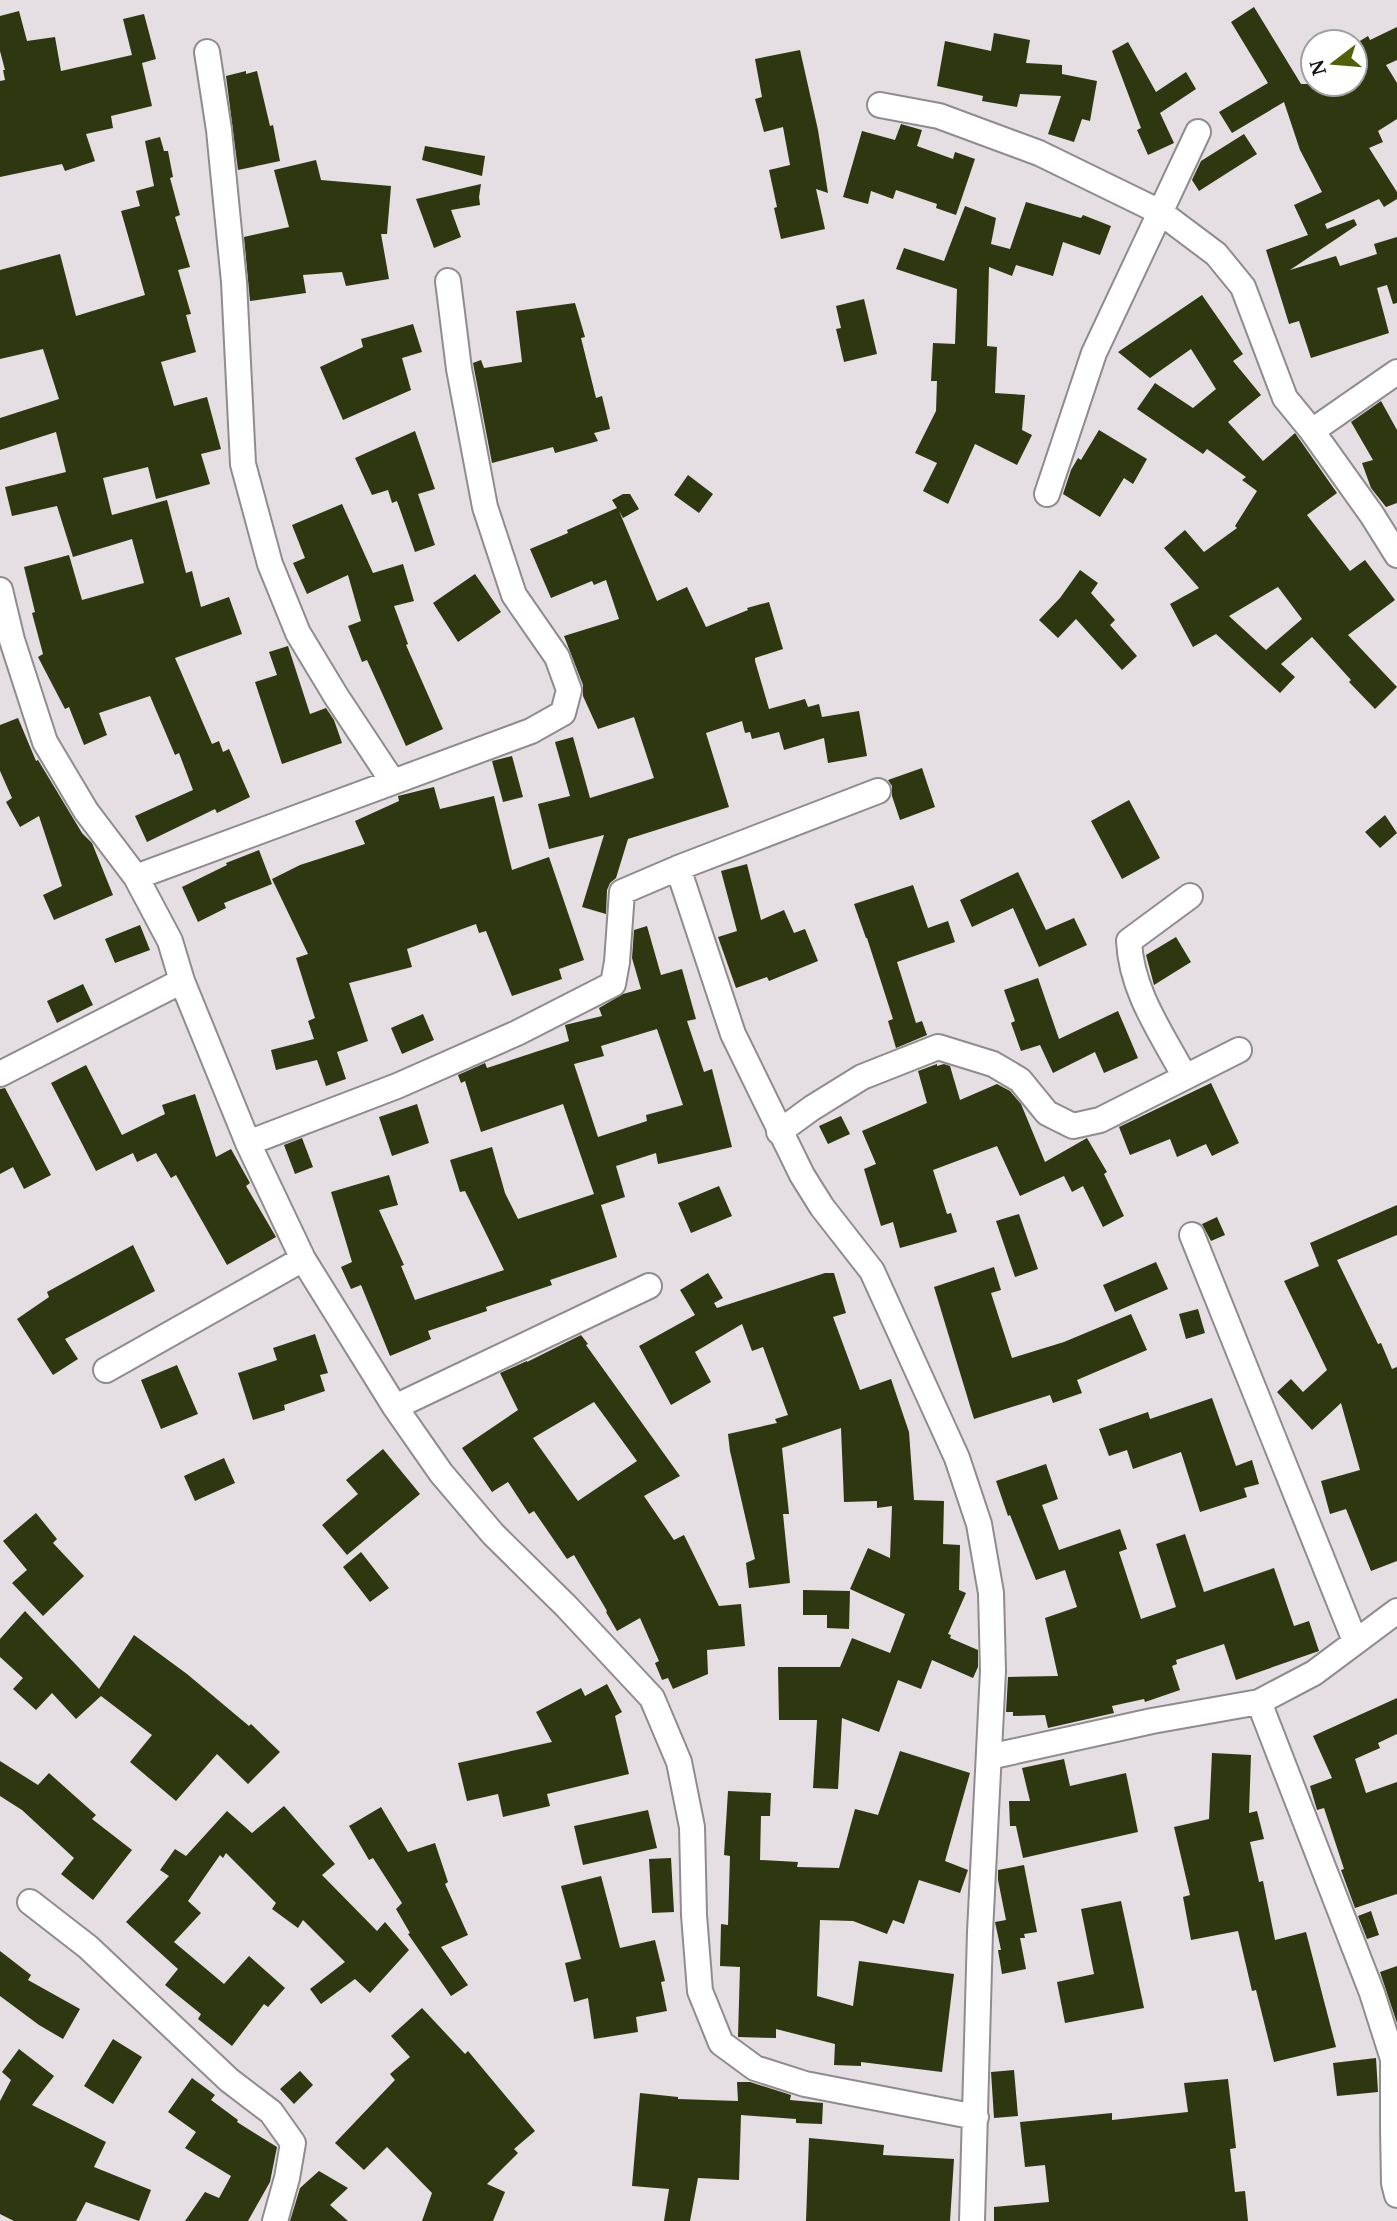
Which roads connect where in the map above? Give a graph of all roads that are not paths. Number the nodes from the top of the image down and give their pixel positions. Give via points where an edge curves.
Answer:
1 (207, 52) dead end
2 (880, 105) dead end
3 (1198, 132) dead end
4 (1160, 212) junction
5 (448, 282) dead end
6 (1397, 372) edge
7 (1312, 431) junction
8 (1047, 494) dead end
9 (1397, 555) edge
10 (0, 590) edge
11 (393, 782) junction
12 (878, 791) dead end
13 (678, 868) junction
14 (136, 877) junction
15 (1190, 897) dead end
16 (182, 981) junction
17 (1239, 1050) dead end
18 (0, 1074) edge
19 (1185, 1077) junction
20 (779, 1132) junction
21 (248, 1143) junction
22 (1192, 1235) dead end
23 (303, 1259) junction
24 (649, 1286) dead end
25 (106, 1370) dead end
26 (395, 1407) junction
27 (1397, 1611) edge
28 (1355, 1641) junction
29 (1259, 1702) junction
30 (989, 1757) junction
31 (30, 1902) dead end
32 (976, 2117) junction
33 (1397, 2195) edge
34 (275, 2221) edge
35 (972, 2221) edge

1 - 11 street via 234,282 246,477 270,564 298,633
2 - 4 street via 939,116 1039,153
3 - 4 street
4 - 7 street via 1216,254 1243,287 1285,398
4 - 8 street via 1094,353
5 - 11 street via 485,507 514,595 557,657 569,690 563,713 531,731
6 - 7 street
7 - 9 street
10 - 14 street via 45,742 86,811
11 - 14 street
12 - 13 street
13 - 20 street via 733,1034
13 - 21 street via 622,892 613,984 397,1086
14 - 16 street via 170,941
15 - 19 street via 1129,941 1135,982
16 - 18 street
16 - 21 street
17 - 19 street
19 - 20 street via 1100,1120 1073,1126 1047,1113 1020,1080 993,1064 938,1047 862,1077
20 - 30 street via 822,1208 872,1270 957,1458 979,1524 991,1593
21 - 23 street
22 - 28 street
23 - 25 street
23 - 26 street
24 - 26 street
26 - 32 street via 441,1473 493,1534 652,1698 679,1762 692,1826 700,1991 721,2042 755,2068 805,2084
27 - 28 street
28 - 29 street via 1314,1673
29 - 30 street
29 - 33 street via 1368,1981 1393,2059
30 - 32 street
31 - 34 street via 88,1947 229,2080 271,2112 293,2143
32 - 35 street

